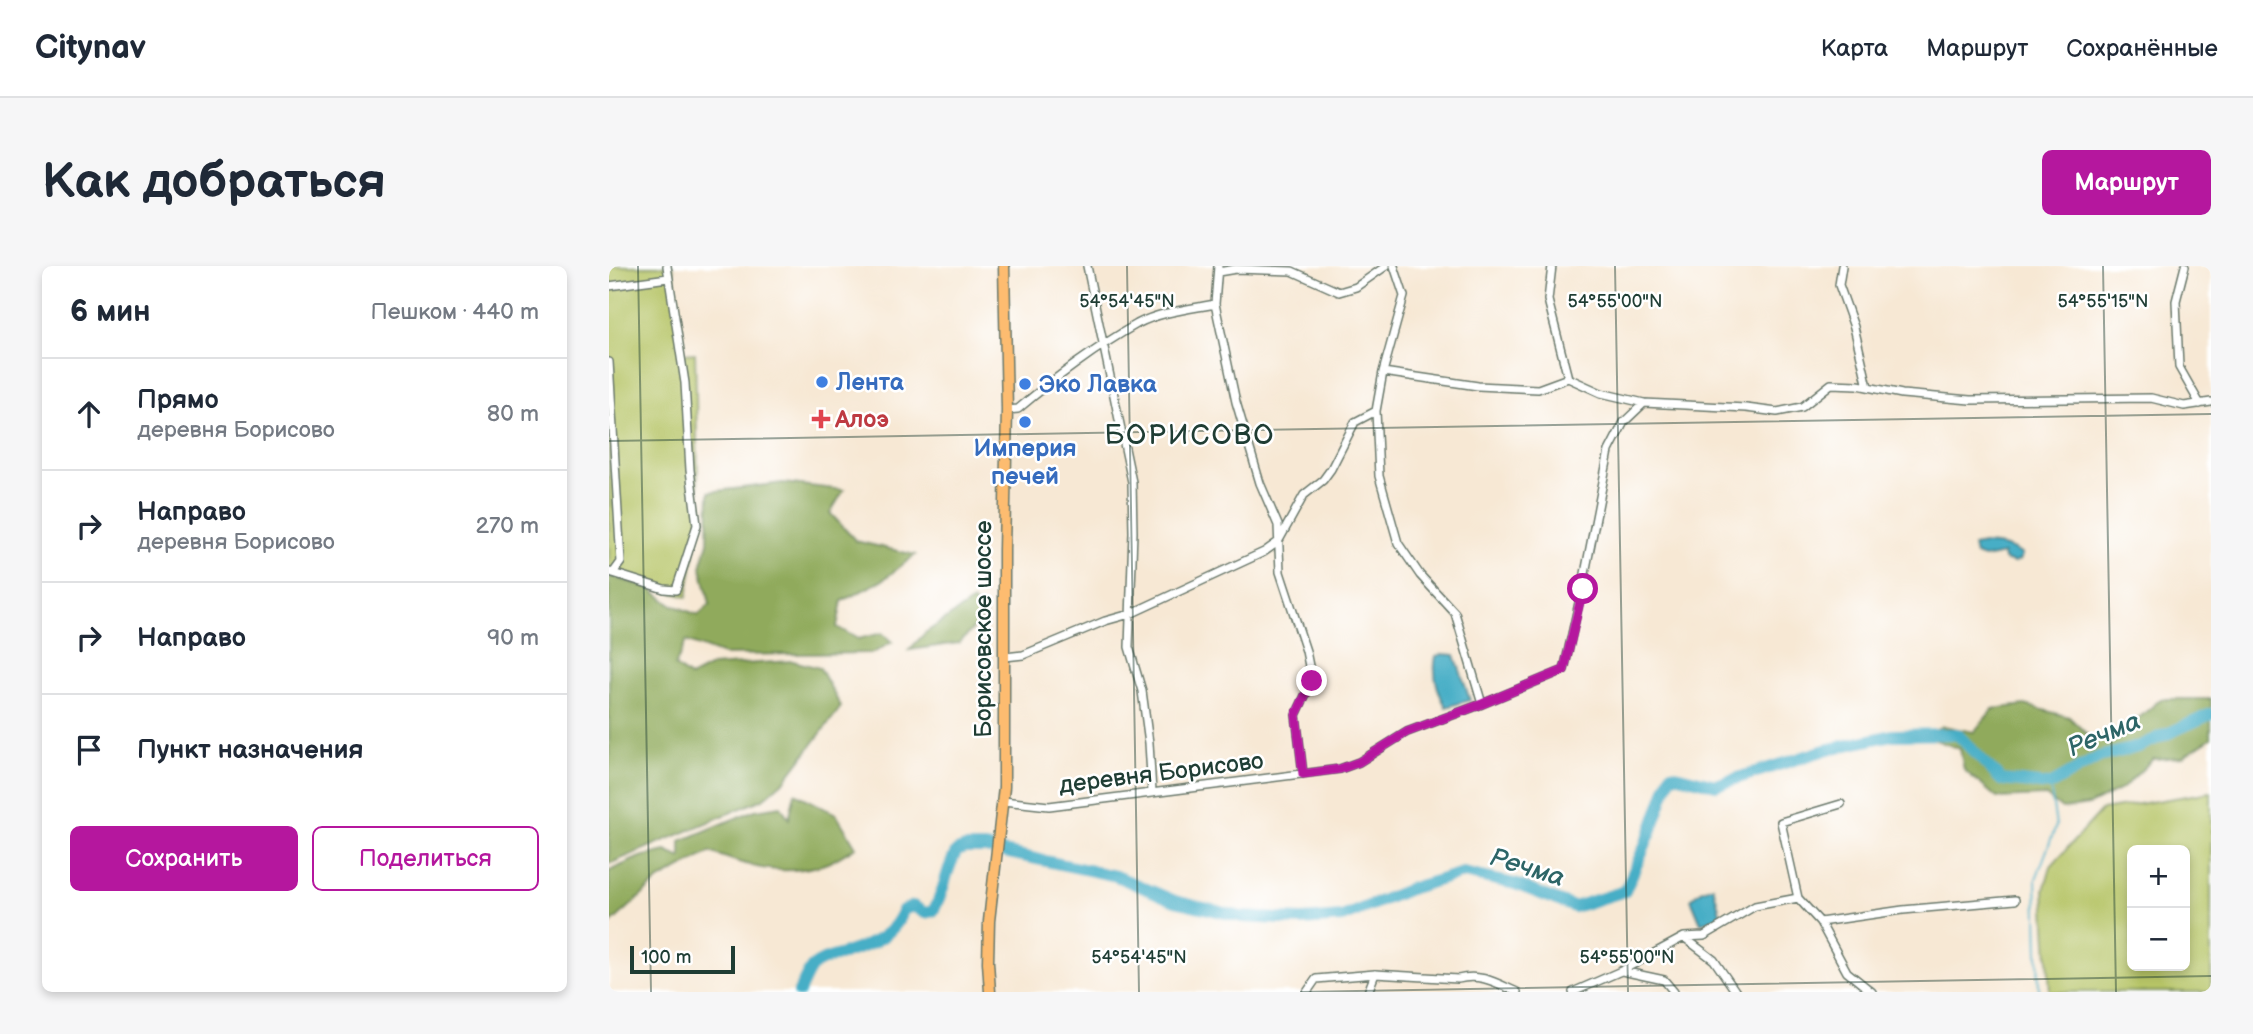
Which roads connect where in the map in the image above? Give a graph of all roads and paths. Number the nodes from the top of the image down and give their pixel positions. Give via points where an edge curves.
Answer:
1 (667, 266) edge
2 (1004, 266) edge
3 (1087, 266) edge
4 (1386, 266) edge
5 (1394, 266) edge
6 (1552, 266) edge
7 (1842, 266) edge
8 (2185, 266) edge
9 (1218, 269) edge
10 (669, 278) junction
11 (609, 286) edge
12 (1215, 304) junction
13 (1103, 347) junction
14 (609, 362) edge
15 (1383, 372) junction
16 (1567, 378) junction
17 (1868, 387) junction
18 (2211, 402) edge
19 (1644, 403) junction
20 (2200, 404) junction
21 (1007, 410) junction
22 (1376, 411) junction
23 (1279, 542) junction
24 (611, 572) edge
25 (1130, 614) junction
26 (1005, 657) junction
27 (1482, 704) junction
28 (1303, 774) junction
29 (1152, 792) junction
30 (1003, 801) junction
31 (1841, 804) dead end
32 (1798, 898) junction
33 (2015, 900) dead end
34 (1820, 922) junction
35 (1684, 937) junction
36 (1621, 971) junction
37 (1375, 974) junction
38 (989, 992) edge
39 (1307, 992) edge
40 (1368, 992) edge
41 (1517, 992) edge
42 (1573, 992) edge
43 (1674, 992) edge
44 (1736, 992) edge
45 (1872, 992) edge

1 - 10 street
2 - 21 main road, Борисовское шоссе
3 - 13 street
4 - 9 street via 1356,287 1339,292 1292,271
5 - 15 street via 1403,296
6 - 16 street via 1548,300
7 - 17 street via 1839,285
8 - 20 street via 2176,301 2179,367
9 - 12 street
10 - 11 street
10 - 24 street via 685,383 697,526 676,590
12 - 13 street via 1168,312 1138,324
12 - 23 street via 1236,402 1278,525
13 - 21 street via 1018,409
13 - 25 street via 1132,482
14 - 24 street via 621,562
15 - 16 street via 1478,386 1538,389
15 - 22 street
16 - 19 street via 1601,393
17 - 19 street via 1831,384 1802,407 1777,412
17 - 20 street via 1970,400 2151,398 2183,406
18 - 20 street
19 - 27 street, деревня Борисово via 1624,422 1609,451 1564,670
21 - 26 main road, Борисовское шоссе
22 - 23 street via 1355,422 1331,468 1304,495
22 - 27 street via 1379,476 1398,543 1455,614
23 - 25 street
23 - 28 street via 1280,572 1312,681 1296,715
25 - 26 street via 1023,655
25 - 29 street via 1129,647 1142,691
26 - 30 main road, Борисовское шоссе
27 - 28 street, деревня Борисово via 1407,732 1359,762
28 - 29 street, деревня Борисово
29 - 30 street, деревня Борисово via 1049,806
30 - 38 main road, Борисовское шоссе via 988,947
31 - 32 street via 1781,822
32 - 34 street
32 - 35 street via 1755,906 1704,936
33 - 34 street
34 - 45 street via 1847,972
35 - 36 street
35 - 44 street via 1714,960
36 - 42 street
36 - 43 street via 1664,980
37 - 39 street via 1316,979
37 - 40 street
37 - 41 street via 1485,977

